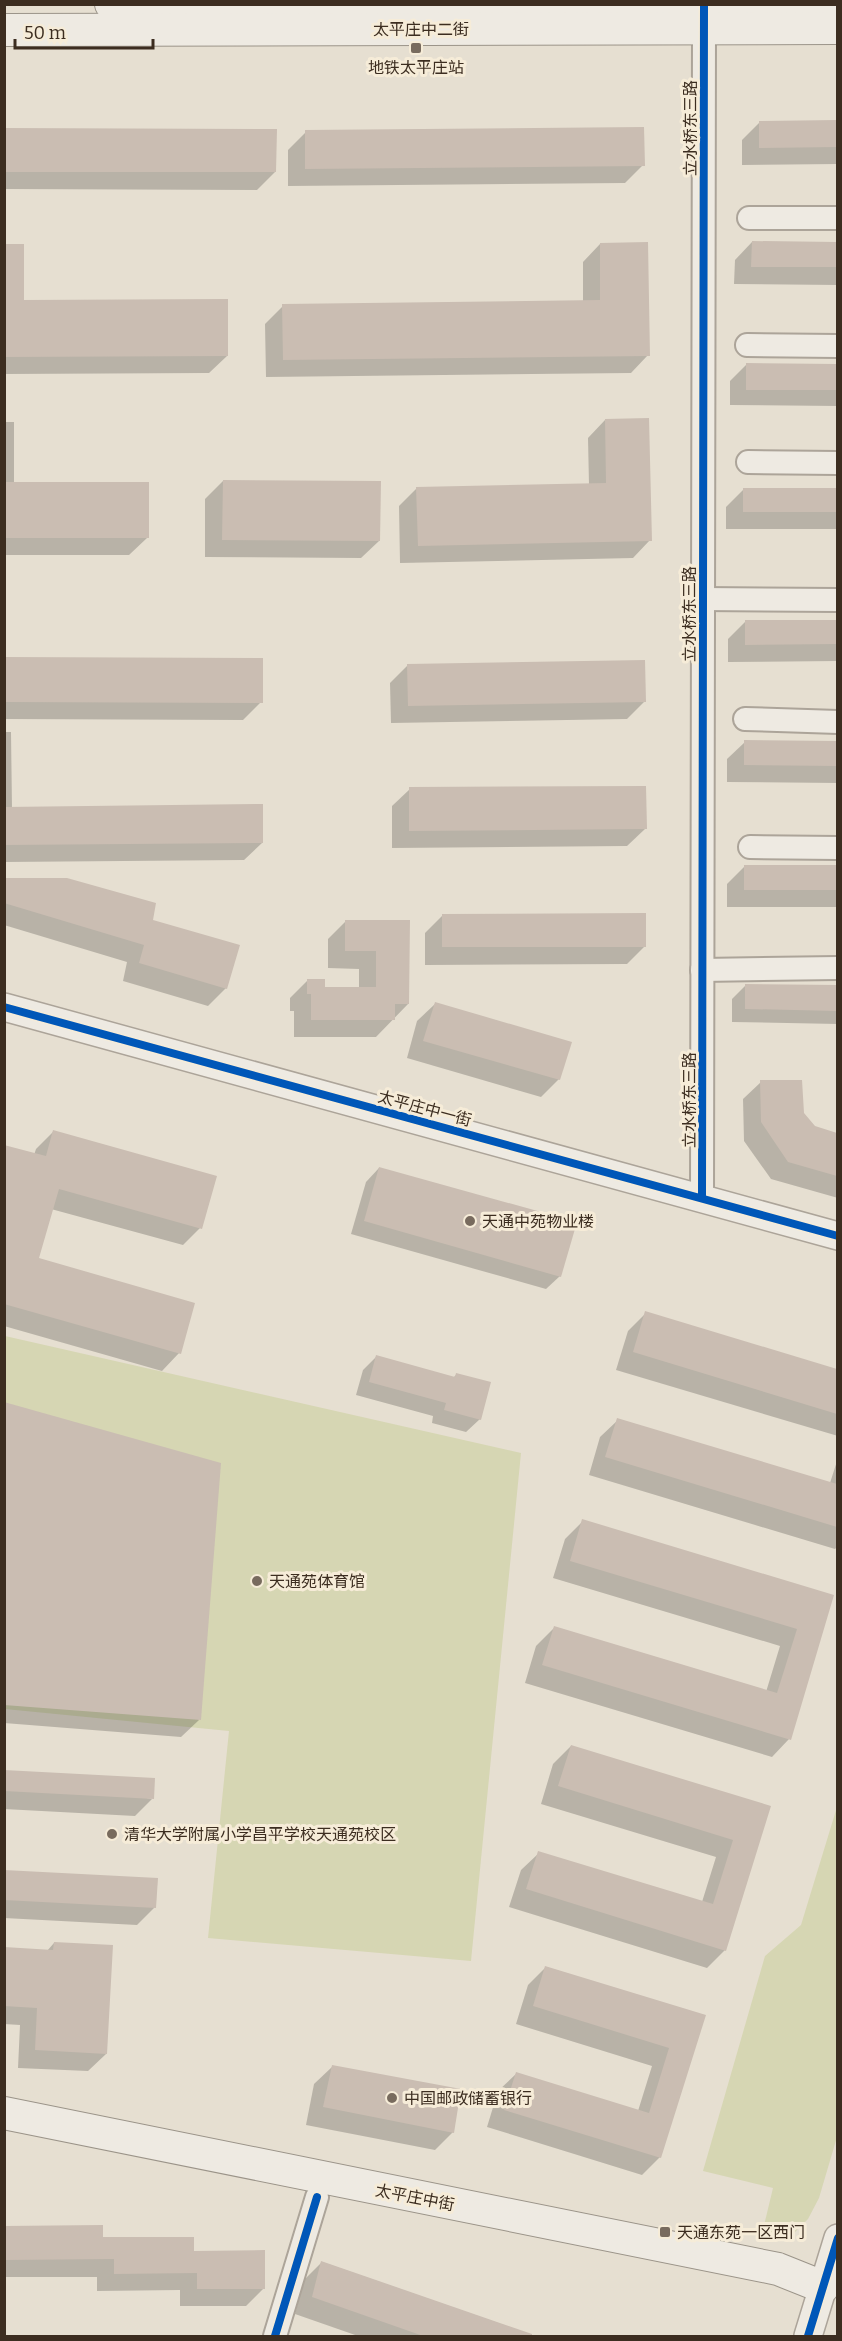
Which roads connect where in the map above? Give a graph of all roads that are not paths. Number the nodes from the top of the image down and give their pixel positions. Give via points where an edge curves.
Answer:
1 (111, 4) edge
2 (837, 6) edge
3 (704, 14) edge
4 (837, 28) edge
5 (4, 30) edge
6 (749, 218) dead end
7 (837, 218) edge
8 (747, 345) dead end
9 (837, 346) edge
10 (748, 462) dead end
11 (837, 463) edge
12 (702, 599) junction
13 (837, 600) edge
14 (745, 719) dead end
15 (837, 722) edge
16 (750, 847) dead end
17 (837, 848) edge
18 (837, 968) edge
19 (702, 970) junction
20 (4, 1007) edge
21 (702, 1198) junction
22 (837, 1236) edge
23 (4, 2113) edge
24 (4, 2133) edge
25 (317, 2197) junction
26 (837, 2238) edge
27 (830, 2289) edge
28 (275, 2337) edge
29 (808, 2337) edge

1 - 3 main road, 太平庄中二街
2 - 3 main road, 太平庄中二街
3 - 4 main road, 太平庄中二街
3 - 5 main road, 太平庄中二街
3 - 12 street, 立水桥东三路
6 - 7 street
8 - 9 street
10 - 11 street
12 - 13 street
12 - 19 street, 立水桥东三路
14 - 15 street
16 - 17 street
18 - 19 street
19 - 21 street, 立水桥东三路
20 - 21 street, 太平庄中一街
21 - 22 street, 太平庄中一街
23 - 27 main road, 太平庄中街 via 778,2269
24 - 25 main road, 太平庄中街
25 - 27 main road, 太平庄中街 via 774,2288
25 - 28 street
26 - 27 street
27 - 29 street

